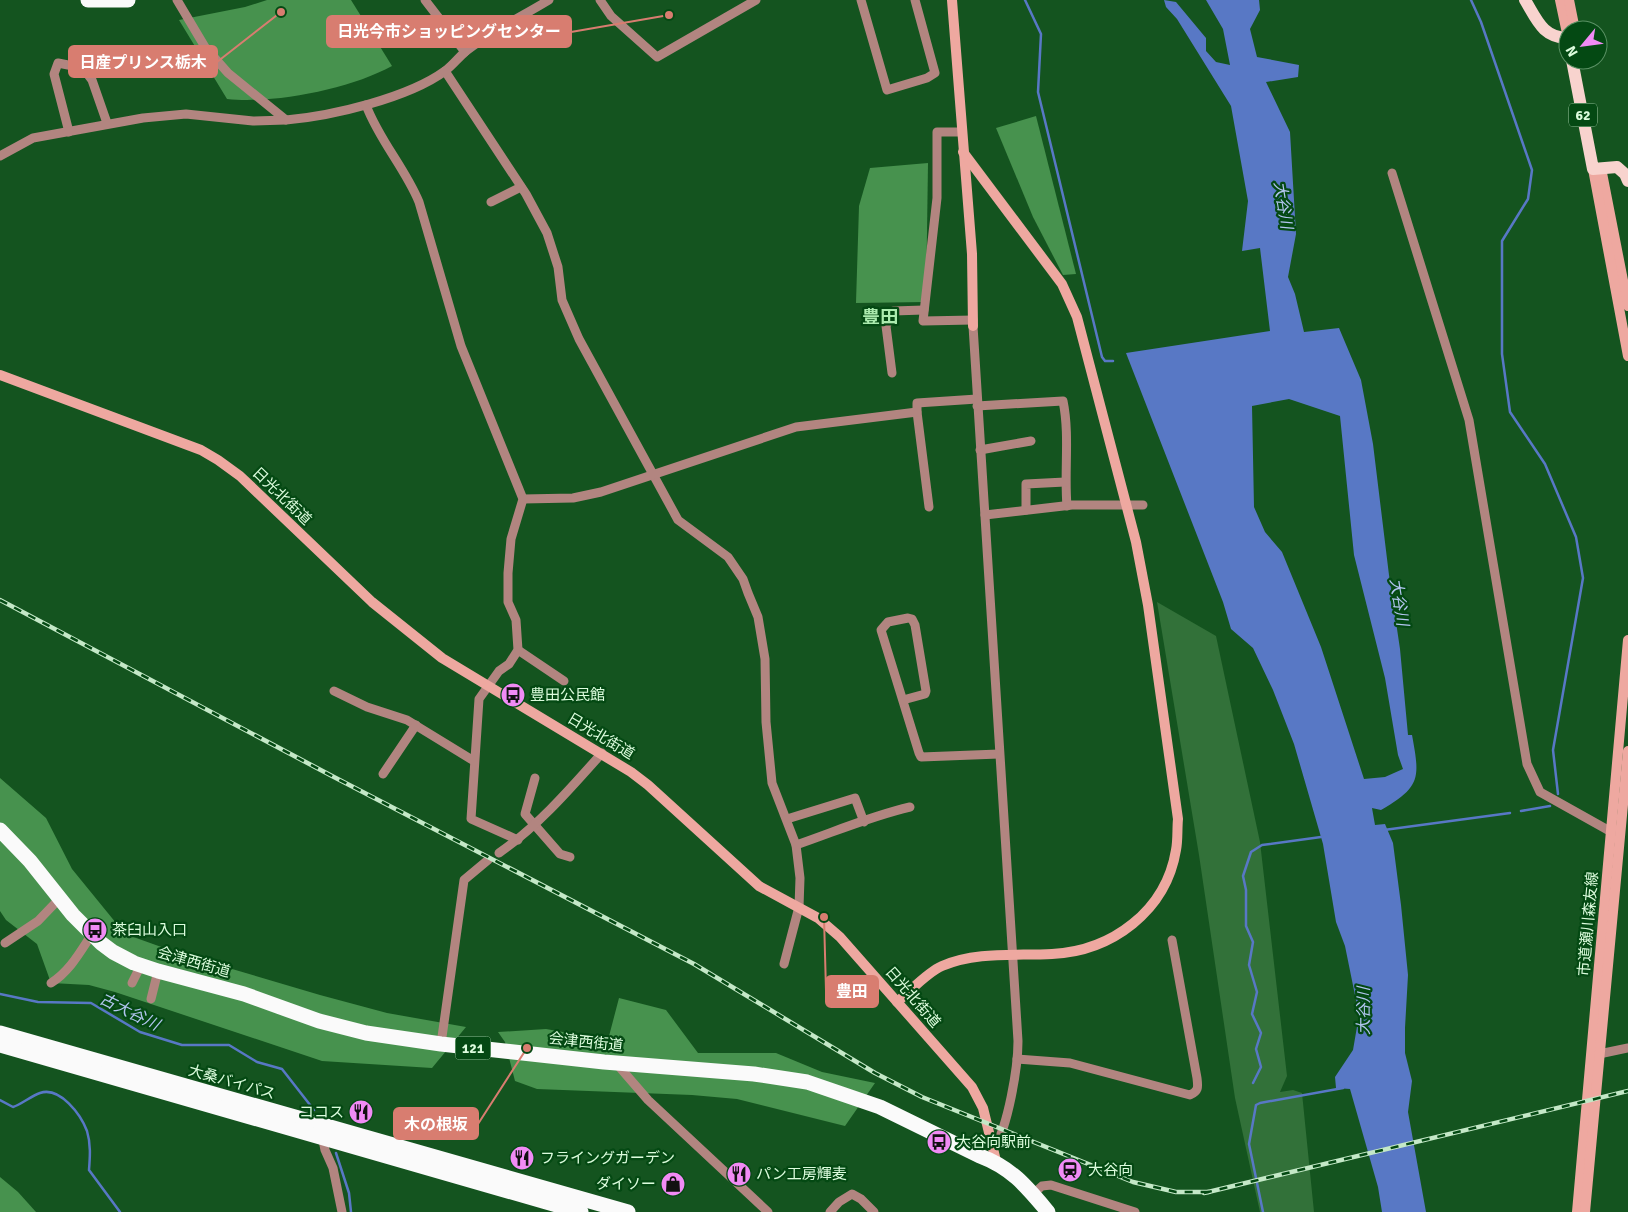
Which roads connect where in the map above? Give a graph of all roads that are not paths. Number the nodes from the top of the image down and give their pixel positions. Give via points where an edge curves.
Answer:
1 (88, 0) edge
2 (128, 0) edge
3 (177, 0) edge
4 (425, 0) edge
5 (549, 0) edge
6 (600, 0) edge
7 (756, 0) edge
8 (861, 0) edge
9 (915, 0) edge
10 (952, 0) edge
11 (1525, 0) edge
12 (1560, 0) edge
13 (1569, 0) edge
14 (1564, 20) edge
15 (1573, 20) edge
16 (1558, 38) edge
17 (465, 52) junction
18 (1574, 70) edge
19 (1582, 70) edge
20 (445, 71) junction
21 (366, 105) junction
22 (286, 120) junction
23 (107, 123) junction
24 (69, 132) junction
25 (961, 132) junction
26 (963, 152) junction
27 (0, 156) edge
28 (1597, 168) junction
29 (1392, 173) dead end
30 (1628, 181) edge
31 (521, 187) junction
32 (491, 202) dead end
33 (1628, 306) edge
34 (924, 310) junction
35 (973, 323) junction
36 (1628, 356) edge
37 (892, 373) dead end
38 (0, 375) edge
39 (977, 402) junction
40 (916, 412) junction
41 (1031, 441) dead end
42 (980, 450) junction
43 (653, 474) junction
44 (1065, 482) junction
45 (522, 499) junction
46 (1127, 505) junction
47 (1143, 505) dead end
48 (929, 506) dead end
49 (1067, 506) junction
50 (1026, 510) junction
51 (985, 514) junction
52 (1628, 640) edge
53 (1628, 644) edge
54 (518, 650) junction
55 (564, 681) dead end
56 (488, 687) junction
57 (334, 691) dead end
58 (903, 700) junction
59 (416, 725) junction
60 (1628, 751) edge
61 (602, 753) junction
62 (999, 754) junction
63 (474, 761) junction
64 (383, 774) dead end
65 (535, 778) dead end
66 (910, 807) dead end
67 (787, 819) junction
68 (864, 822) junction
69 (534, 824) junction
70 (0, 830) edge
71 (1616, 834) junction
72 (518, 840) junction
73 (796, 845) junction
74 (499, 853) dead end
75 (570, 857) dead end
76 (488, 860) dead end
77 (60, 898) junction
78 (799, 907) junction
79 (92, 934) junction
80 (1172, 940) dead end
81 (5, 943) dead end
82 (1011, 955) junction
83 (784, 964) dead end
84 (142, 965) junction
85 (158, 971) junction
86 (51, 983) dead end
87 (132, 983) dead end
88 (151, 999) dead end
89 (898, 1002) junction
90 (0, 1033) edge
91 (441, 1044) junction
92 (0, 1045) edge
93 (1628, 1048) edge
94 (1599, 1054) junction
95 (1017, 1059) junction
96 (615, 1063) junction
97 (323, 1132) junction
98 (995, 1155) junction
99 (1032, 1194) junction
100 (608, 1209) edge
101 (342, 1212) edge
102 (581, 1212) edge
103 (628, 1212) edge
104 (768, 1212) edge
105 (830, 1212) edge
106 (874, 1212) edge
107 (1048, 1212) edge
108 (1135, 1212) edge
109 (1577, 1212) edge
110 (1586, 1212) edge

1 - 2 highway
3 - 22 street via 205,47 228,73
4 - 17 street
5 - 17 street
6 - 7 street via 611,16 657,57
8 - 9 street via 887,90 927,78 934,72
10 - 25 street
11 - 16 main road via 1547,33
12 - 14 street
13 - 15 street
17 - 20 street
18 - 28 main road, 62
19 - 28 main road, 62
20 - 21 street via 413,88
20 - 31 street
21 - 22 street via 312,118
21 - 45 street via 372,122 410,180 416,195 461,346
22 - 23 street via 252,121 186,114
23 - 24 street
23 - 24 street via 92,80 83,68 58,64 54,74
24 - 27 street via 33,138
25 - 26 street
25 - 34 street via 937,132 937,198
26 - 35 street via 972,254
26 - 46 street via 1042,255 1071,301
28 - 30 main road via 1621,168
28 - 33 street
28 - 36 street
29 - 71 street via 1469,420 1527,764 1540,792
31 - 32 street
31 - 43 street via 547,233 558,267 562,300 579,339
34 - 35 street via 923,321
34 - 37 street via 893,310 886,326
35 - 39 street
38 - 56 street, 日光北街道 via 164,436 218,460 240,476 372,602 442,658
39 - 40 street via 917,403
39 - 42 street
39 - 44 street via 1064,401
40 - 43 street via 796,427
40 - 48 street
41 - 42 street
42 - 51 street
43 - 45 street via 587,496
43 - 67 street via 678,520 728,557 743,579 758,617 765,659 766,722 772,783
44 - 49 street
44 - 50 street via 1026,484
45 - 54 street via 511,539 508,573 508,602 516,620
46 - 47 street
46 - 49 street
46 - 82 street via 1148,605 1178,819 1176,850 1160,894 1121,934 1104,943 1073,951
49 - 50 street
50 - 51 street
51 - 62 street
52 - 53 street, 市道瀬川森友線
53 - 71 street, 市道瀬川森友線
54 - 55 street
54 - 56 street via 510,664 499,671
56 - 61 street, 日光北街道
56 - 63 street via 479,699
57 - 59 street
58 - 58 street via 880,630 888,622 908,618 915,625 926,691
58 - 62 street via 921,756
59 - 63 street
59 - 64 street
60 - 71 street, 市道瀬川森友線
61 - 69 street
61 - 78 street, 日光北街道 via 648,785 759,886
62 - 82 street
63 - 72 street via 471,819
65 - 69 street via 525,814
66 - 68 street via 876,814
67 - 68 street via 854,798
67 - 73 street
68 - 73 street
69 - 72 street
69 - 75 street via 560,854
70 - 77 highway, 会津西街道 / 121
71 - 94 street, 市道瀬川森友線
71 - 109 street, 市道瀬川森友線
72 - 74 street
73 - 78 street
76 - 91 street via 464,880
77 - 79 highway, 会津西街道 / 121
77 - 81 street via 38,921
78 - 83 street
78 - 89 street, 日光北街道 via 840,937
79 - 84 highway, 会津西街道 / 121 via 113,952
79 - 86 street via 72,964
80 - 95 street via 1197,1078 1196,1092 1190,1095 1070,1063
82 - 89 street via 976,958 941,967
82 - 95 street
84 - 85 highway, 会津西街道 / 121
84 - 87 street
85 - 88 street
85 - 91 highway, 会津西街道 / 121 via 244,994 344,1028
89 - 98 street, 日光北街道 via 972,1087 983,1108
90 - 97 highway, 大桑バイパス
91 - 96 highway, 会津西街道 / 121
92 - 97 highway, 大桑バイパス
93 - 94 street
94 - 110 street, 市道瀬川森友線
95 - 98 street
96 - 98 highway, 会津西街道 / 121 via 754,1074 807,1082 880,1107 980,1156
96 - 104 street via 648,1100
97 - 100 highway, 大桑バイパス
97 - 101 street
97 - 102 highway, 大桑バイパス
98 - 99 highway, 会津西街道 / 121
99 - 107 highway, 会津西街道 / 121
99 - 108 street via 1042,1186 1051,1185
100 - 103 highway, 大桑バイパス
105 - 106 street via 852,1194

